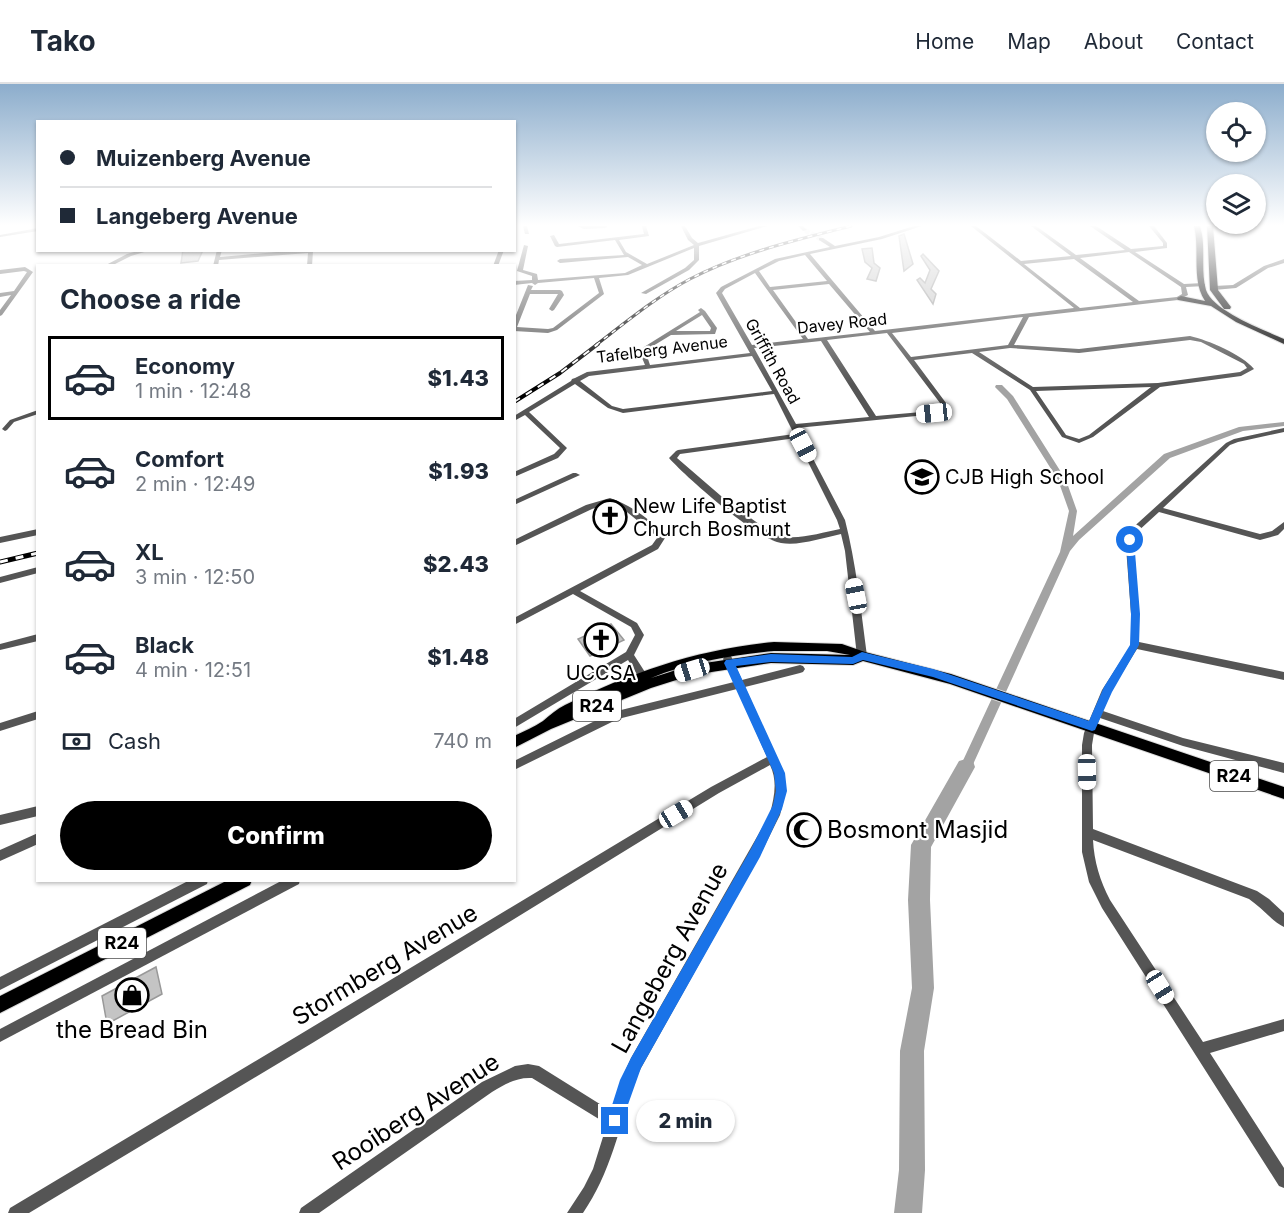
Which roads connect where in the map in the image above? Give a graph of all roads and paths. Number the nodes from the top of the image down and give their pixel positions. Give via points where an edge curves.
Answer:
1 (25, 279) edge
2 (534, 279) edge
3 (578, 279) edge
4 (597, 279) edge
5 (669, 279) edge
6 (741, 279) edge
7 (762, 279) edge
8 (828, 279) edge
9 (1040, 279) edge
10 (1105, 279) edge
11 (1172, 279) edge
12 (1202, 279) edge
13 (1213, 279) joint
14 (1246, 279) edge
15 (831, 282) junction
16 (516, 283) edge
17 (533, 283) junction
18 (1237, 284) junction
19 (1203, 285) junction
20 (1183, 286) junction
21 (1214, 288) junction
22 (769, 289) junction
23 (530, 291) junction
24 (16, 292) junction
25 (644, 293) dead end
26 (0, 295) edge
27 (1183, 296) junction
28 (1138, 303) junction
29 (1213, 304) junction
30 (552, 309) dead end
31 (1078, 309) junction
32 (0, 314) edge
33 (1027, 316) junction
34 (516, 322) edge
35 (516, 329) edge
36 (888, 331) junction
37 (670, 333) junction
38 (874, 333) junction
39 (1284, 336) edge
40 (823, 339) junction
41 (806, 340) junction
42 (1284, 342) edge
43 (1010, 346) junction
44 (753, 350) junction
45 (974, 351) junction
46 (910, 359) junction
47 (648, 366) junction
48 (574, 380) junction
49 (1158, 385) junction
50 (1032, 389) junction
51 (776, 392) junction
52 (36, 413) edge
53 (526, 413) junction
54 (516, 418) edge
55 (874, 419) junction
56 (794, 426) junction
57 (5, 429) dead end
58 (1284, 430) edge
59 (798, 436) junction
60 (516, 474) edge
61 (576, 475) dead end
62 (516, 503) edge
63 (1158, 509) junction
64 (1284, 525) edge
65 (36, 531) edge
66 (845, 531) junction
67 (0, 540) edge
68 (516, 542) edge
69 (36, 570) edge
70 (0, 579) edge
71 (574, 591) junction
72 (516, 621) edge
73 (36, 638) edge
74 (1135, 645) junction
75 (0, 647) edge
76 (629, 655) junction
77 (862, 656) junction
78 (727, 657) junction
79 (800, 669) dead end
80 (1284, 676) edge
81 (644, 679) junction
82 (738, 685) junction
83 (1099, 714) junction
84 (36, 716) edge
85 (516, 723) edge
86 (0, 727) edge
87 (1092, 727) junction
88 (516, 741) edge
89 (772, 759) junction
90 (516, 765) edge
91 (1284, 768) edge
92 (1284, 792) edge
93 (36, 811) edge
94 (0, 820) edge
95 (1087, 832) junction
96 (36, 839) edge
97 (0, 856) edge
98 (199, 882) edge
99 (241, 882) edge
100 (291, 882) edge
101 (1281, 917) edge
102 (0, 984) edge
103 (0, 1005) edge
104 (1284, 1025) edge
105 (0, 1036) edge
106 (1199, 1050) junction
107 (615, 1121) junction
108 (1284, 1181) edge
109 (15, 1213) edge
110 (306, 1213) edge
111 (574, 1213) edge

1 - 24 street
2 - 17 street
3 - 17 street
4 - 35 street via 602,293 555,329
5 - 25 street
6 - 44 street, Griffith Road via 719,293
7 - 22 street
8 - 15 street
9 - 31 street
10 - 28 street
11 - 20 street
12 - 19 main road
13 - 18 street
13 - 21 main road
14 - 18 street
15 - 22 street
15 - 38 street
16 - 17 street
17 - 23 street
18 - 21 street
19 - 20 street
19 - 29 main road via 1204,294
20 - 27 street
21 - 39 main road via 1229,308
22 - 41 street
23 - 30 street via 560,292
23 - 34 street
24 - 26 street
24 - 32 street
27 - 28 street, Davey Road
27 - 29 main road
28 - 31 street, Davey Road
29 - 42 main road
31 - 33 street, Davey Road
33 - 36 street, Davey Road
33 - 43 street
36 - 38 street, Davey Road
36 - 46 street
37 - 37 street via 702,311 714,328 713,333
37 - 47 street via 644,351
38 - 40 street, Davey Road
40 - 41 street, Davey Road
40 - 55 street
41 - 44 street, Davey Road
43 - 45 street
43 - 49 street via 1078,351 1194,338 1251,369 1241,374
44 - 47 street, Tafelberg Avenue
44 - 51 street, Griffith Road
45 - 46 street
45 - 50 street
46 - 55 street via 943,408 934,413
47 - 48 street, Tafelberg Avenue via 594,372
48 - 51 street via 610,407 623,411
48 - 53 street, Tafelberg Avenue
49 - 50 street
49 - 50 street via 1079,441 1061,433
51 - 56 street, Griffith Road
52 - 57 street via 12,421
53 - 54 street, Tafelberg Avenue
53 - 60 street via 564,448 556,456
55 - 56 street
56 - 59 street, Griffith Road
58 - 63 street via 1232,442
59 - 66 street, Griffith Road
59 - 66 street via 678,452 673,458 773,538 787,540
61 - 62 street
63 - 64 street via 1260,537 1271,535
63 - 74 street via 1131,536
65 - 67 street
66 - 77 street, Griffith Road
68 - 71 street via 610,500 625,506 660,536 655,548
69 - 70 street
71 - 72 street
71 - 76 street via 636,627 639,640
73 - 75 street
74 - 80 street
74 - 83 street via 1107,690
76 - 81 street
76 - 85 street
77 - 78 main road, R24 via 853,660
77 - 87 main road, R24 via 915,668
78 - 81 main road, R24 via 692,670
78 - 82 street
79 - 82 street
81 - 88 main road, R24 via 572,718
82 - 89 street
82 - 90 street via 616,715
83 - 87 street
83 - 91 street via 1183,742
84 - 86 street
87 - 92 main road, R24
87 - 95 street via 1086,759
89 - 107 street, Langeberg Avenue via 781,784 774,815 636,1063
89 - 109 street, Stormberg Avenue
93 - 94 street
95 - 101 street via 1253,895
95 - 106 street via 1092,874 1099,891
96 - 97 street
98 - 102 street
99 - 103 main road, R24
100 - 105 street
104 - 106 street
106 - 108 street
107 - 110 street, Rooiberg Avenue via 534,1071 520,1071 487,1087
107 - 111 street, Langeberg Avenue via 599,1172

